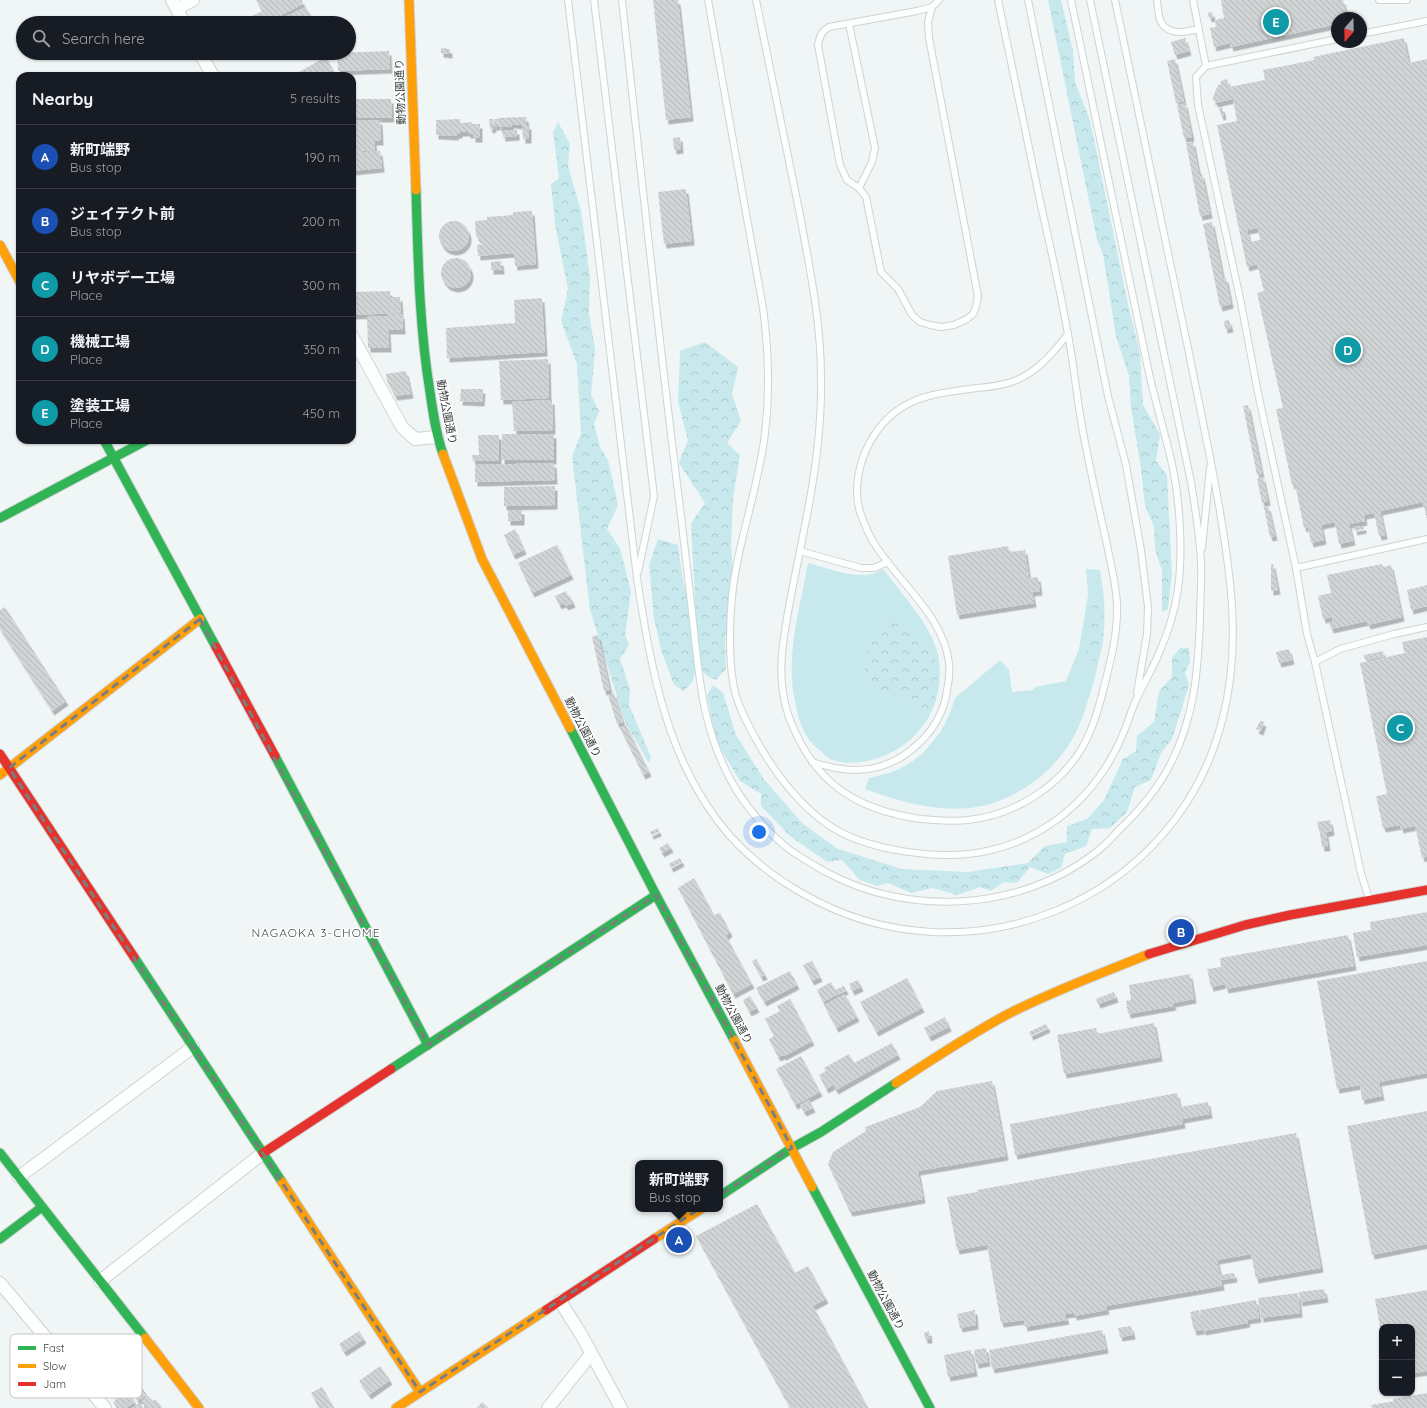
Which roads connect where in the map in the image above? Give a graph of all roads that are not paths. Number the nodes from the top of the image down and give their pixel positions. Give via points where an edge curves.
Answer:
1 (193, 0) edge
2 (409, 0) edge
3 (568, 0) edge
4 (594, 0) edge
5 (622, 0) edge
6 (708, 0) edge
7 (756, 0) edge
8 (939, 0) edge
9 (998, 0) edge
10 (1028, 0) edge
11 (1071, 0) edge
12 (1090, 0) edge
13 (1115, 0) edge
14 (1157, 0) edge
15 (1193, 0) edge
16 (1379, 0) edge
17 (1407, 0) edge
18 (174, 4) edge
19 (932, 7) junction
20 (180, 16) edge
21 (1427, 21) edge
22 (849, 24) junction
23 (1199, 29) junction
24 (1367, 33) edge
25 (1331, 40) edge
26 (204, 60) edge
27 (1206, 66) junction
28 (211, 72) edge
29 (859, 188) junction
30 (0, 245) edge
31 (16, 275) edge
32 (1068, 334) junction
33 (356, 343) edge
34 (437, 437) junction
35 (106, 444) edge
36 (139, 444) edge
37 (113, 458) junction
38 (1211, 458) junction
39 (0, 518) edge
40 (1427, 539) edge
41 (800, 551) junction
42 (1201, 560) junction
43 (888, 562) junction
44 (1296, 568) junction
45 (637, 578) junction
46 (200, 619) junction
47 (1427, 627) edge
48 (1315, 662) junction
49 (1136, 700) junction
50 (0, 754) edge
51 (812, 762) junction
52 (9, 768) junction
53 (0, 775) edge
54 (1427, 890) edge
55 (656, 895) junction
56 (1370, 900) junction
57 (428, 1045) junction
58 (194, 1047) junction
59 (792, 1148) junction
60 (0, 1153) edge
61 (263, 1153) junction
62 (19, 1177) junction
63 (723, 1194) edge
64 (42, 1207) junction
65 (696, 1212) edge
66 (0, 1239) edge
67 (100, 1281) junction
68 (0, 1283) edge
69 (560, 1301) junction
70 (43, 1334) edge
71 (141, 1334) edge
72 (142, 1335) edge
73 (590, 1354) junction
74 (420, 1392) junction
75 (97, 1398) edge
76 (105, 1408) edge
77 (199, 1408) edge
78 (396, 1408) edge
79 (548, 1408) edge
80 (621, 1408) edge
81 (930, 1408) edge

1 - 18 street
2 - 34 street, 動物公園通り via 418,261 425,362
3 - 45 lane
4 - 45 lane via 654,496
5 - 42 lane via 703,706 723,766 739,794 760,821 785,846 834,876 862,888 888,896 946,902 973,900 1025,889 1051,879 1095,853 1138,813 1155,790 1172,761 1184,731 1197,679
6 - 49 lane via 767,341 768,379 764,440 737,562 730,617 731,657 736,696 769,761 784,784 802,802 829,825 862,841 918,853 953,855 986,852 1038,832 1077,802 1109,763
7 - 41 lane via 809,264 820,343 822,375 818,446
8 - 19 lane
9 - 32 lane
10 - 49 lane via 1108,396 1126,465 1141,550 1148,607 1147,634
11 - 49 lane via 1153,391 1176,486 1180,539 1178,590 1160,651
12 - 42 lane via 1191,482
13 - 38 lane
14 - 23 lane via 1161,21 1166,27 1175,32
15 - 23 lane
16 - 17 lane
18 - 20 street
19 - 22 lane
19 - 29 lane via 928,22 930,38 978,296 973,314 954,325 941,327 920,322 912,315 898,289 881,272 866,197
21 - 24 lane
22 - 29 lane via 875,148 872,162
22 - 29 lane via 823,30 818,45 840,165 847,180
23 - 27 lane
25 - 27 lane
26 - 28 street
27 - 44 lane via 1196,77 1198,105
30 - 31 street
32 - 43 lane via 1046,361 1017,380 998,386 922,398 906,404 880,427 862,460 857,496 866,529
32 - 51 lane via 1082,425 1114,576 1117,605 1111,661 1099,708 1084,746 1063,772 1035,796 1014,808 967,821 941,821 872,808 848,796
33 - 34 street via 402,427 415,439
34 - 55 street, 動物公園通り via 482,559
35 - 37 street
36 - 37 street
37 - 39 street
37 - 46 street
38 - 42 lane
38 - 45 lane via 1231,578 1234,632 1224,714 1205,770 1184,807 1167,829 1126,870 1102,888 1066,907 1005,927 966,932 932,932 884,927 845,915 816,902 784,883 754,859 709,810 676,746 665,718 649,653
40 - 44 lane
41 - 43 lane via 861,568 874,568
41 - 51 lane via 784,634 782,676 788,713 795,732
43 - 51 lane via 926,611 942,639 949,662 946,697 935,725 908,754 895,762 862,770 842,770
44 - 48 lane via 1307,634
46 - 52 street
46 - 57 street
47 - 48 lane via 1340,649
48 - 56 lane via 1361,873
50 - 52 street
52 - 53 street
52 - 58 street
54 - 56 street
55 - 57 street
55 - 59 street, 動物公園通り
56 - 59 street via 1290,915 1212,935 1155,952 1065,988 1009,1014 956,1044
57 - 61 street
58 - 61 street
58 - 62 street
59 - 63 street
59 - 81 street, 動物公園通り
60 - 62 street
61 - 67 street
61 - 74 street
62 - 64 street
64 - 66 street
64 - 67 street
65 - 69 street
67 - 71 street
68 - 70 street
69 - 73 street
69 - 74 street
72 - 77 street
73 - 79 street
73 - 80 street
74 - 78 street
75 - 76 street

